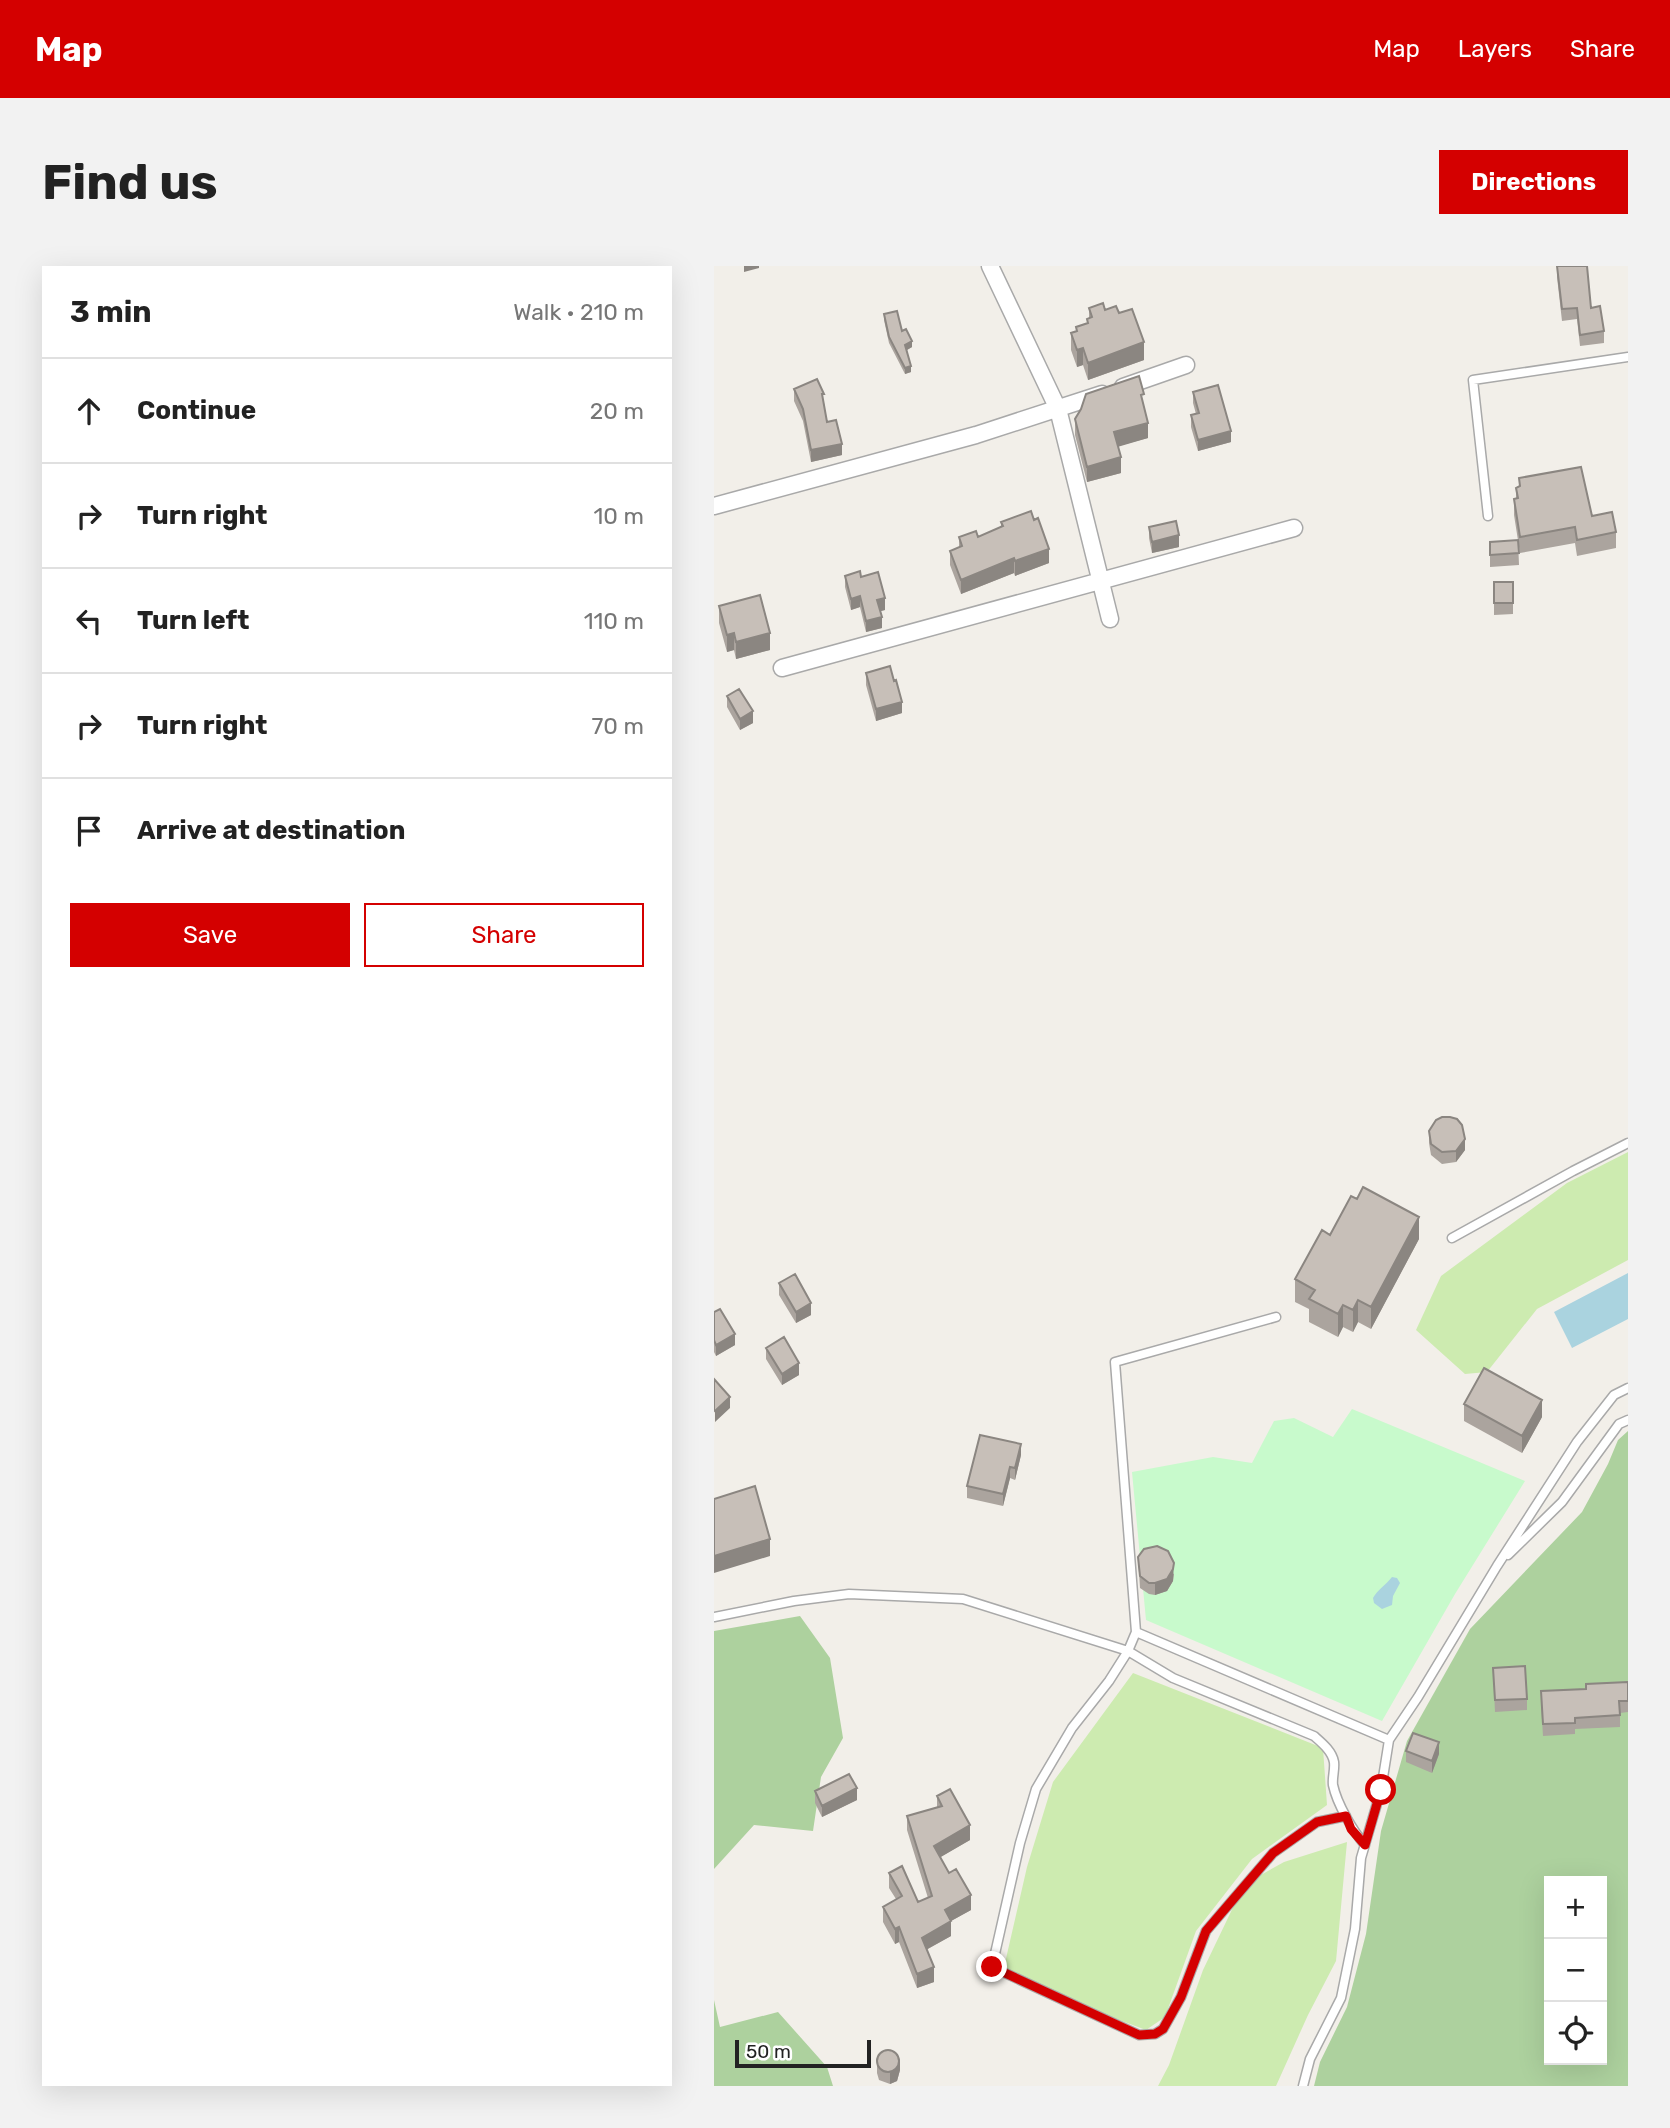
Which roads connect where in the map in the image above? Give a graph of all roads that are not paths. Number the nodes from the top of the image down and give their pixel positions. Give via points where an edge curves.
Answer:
1 (990, 266) edge
2 (1628, 357) edge
3 (1186, 365) dead end
4 (1058, 409) junction
5 (714, 506) edge
6 (1489, 516) dead end
7 (1294, 527) dead end
8 (1101, 582) junction
9 (1110, 619) dead end
10 (782, 668) dead end
11 (1628, 1143) edge
12 (1452, 1238) dead end
13 (1276, 1317) dead end
14 (1628, 1388) edge
15 (1628, 1420) edge
16 (1497, 1566) junction
17 (714, 1618) edge
18 (1136, 1632) junction
19 (1128, 1651) junction
20 (1389, 1741) junction
21 (1346, 1816) junction
22 (1365, 1845) junction
23 (1303, 2086) edge

1 - 4 street
2 - 6 lane via 1473,380
3 - 4 street
4 - 5 street
4 - 8 street
7 - 8 street
8 - 9 street
8 - 10 street
11 - 12 lane
13 - 18 lane via 1115,1362
14 - 16 lane via 1614,1395 1577,1442
15 - 16 lane via 1619,1424 1562,1502
16 - 20 lane
17 - 19 lane via 849,1594 963,1598
18 - 19 lane
18 - 20 lane
19 - 21 lane via 1173,1678 1314,1736 1334,1760 1334,1786
19 - 21 lane via 1072,1728 1036,1789 992,1967 1139,2035 1155,2034 1163,2029 1181,1997 1206,1931 1273,1853 1317,1822
20 - 22 lane
21 - 22 lane
22 - 23 lane via 1341,1998 1310,2059

